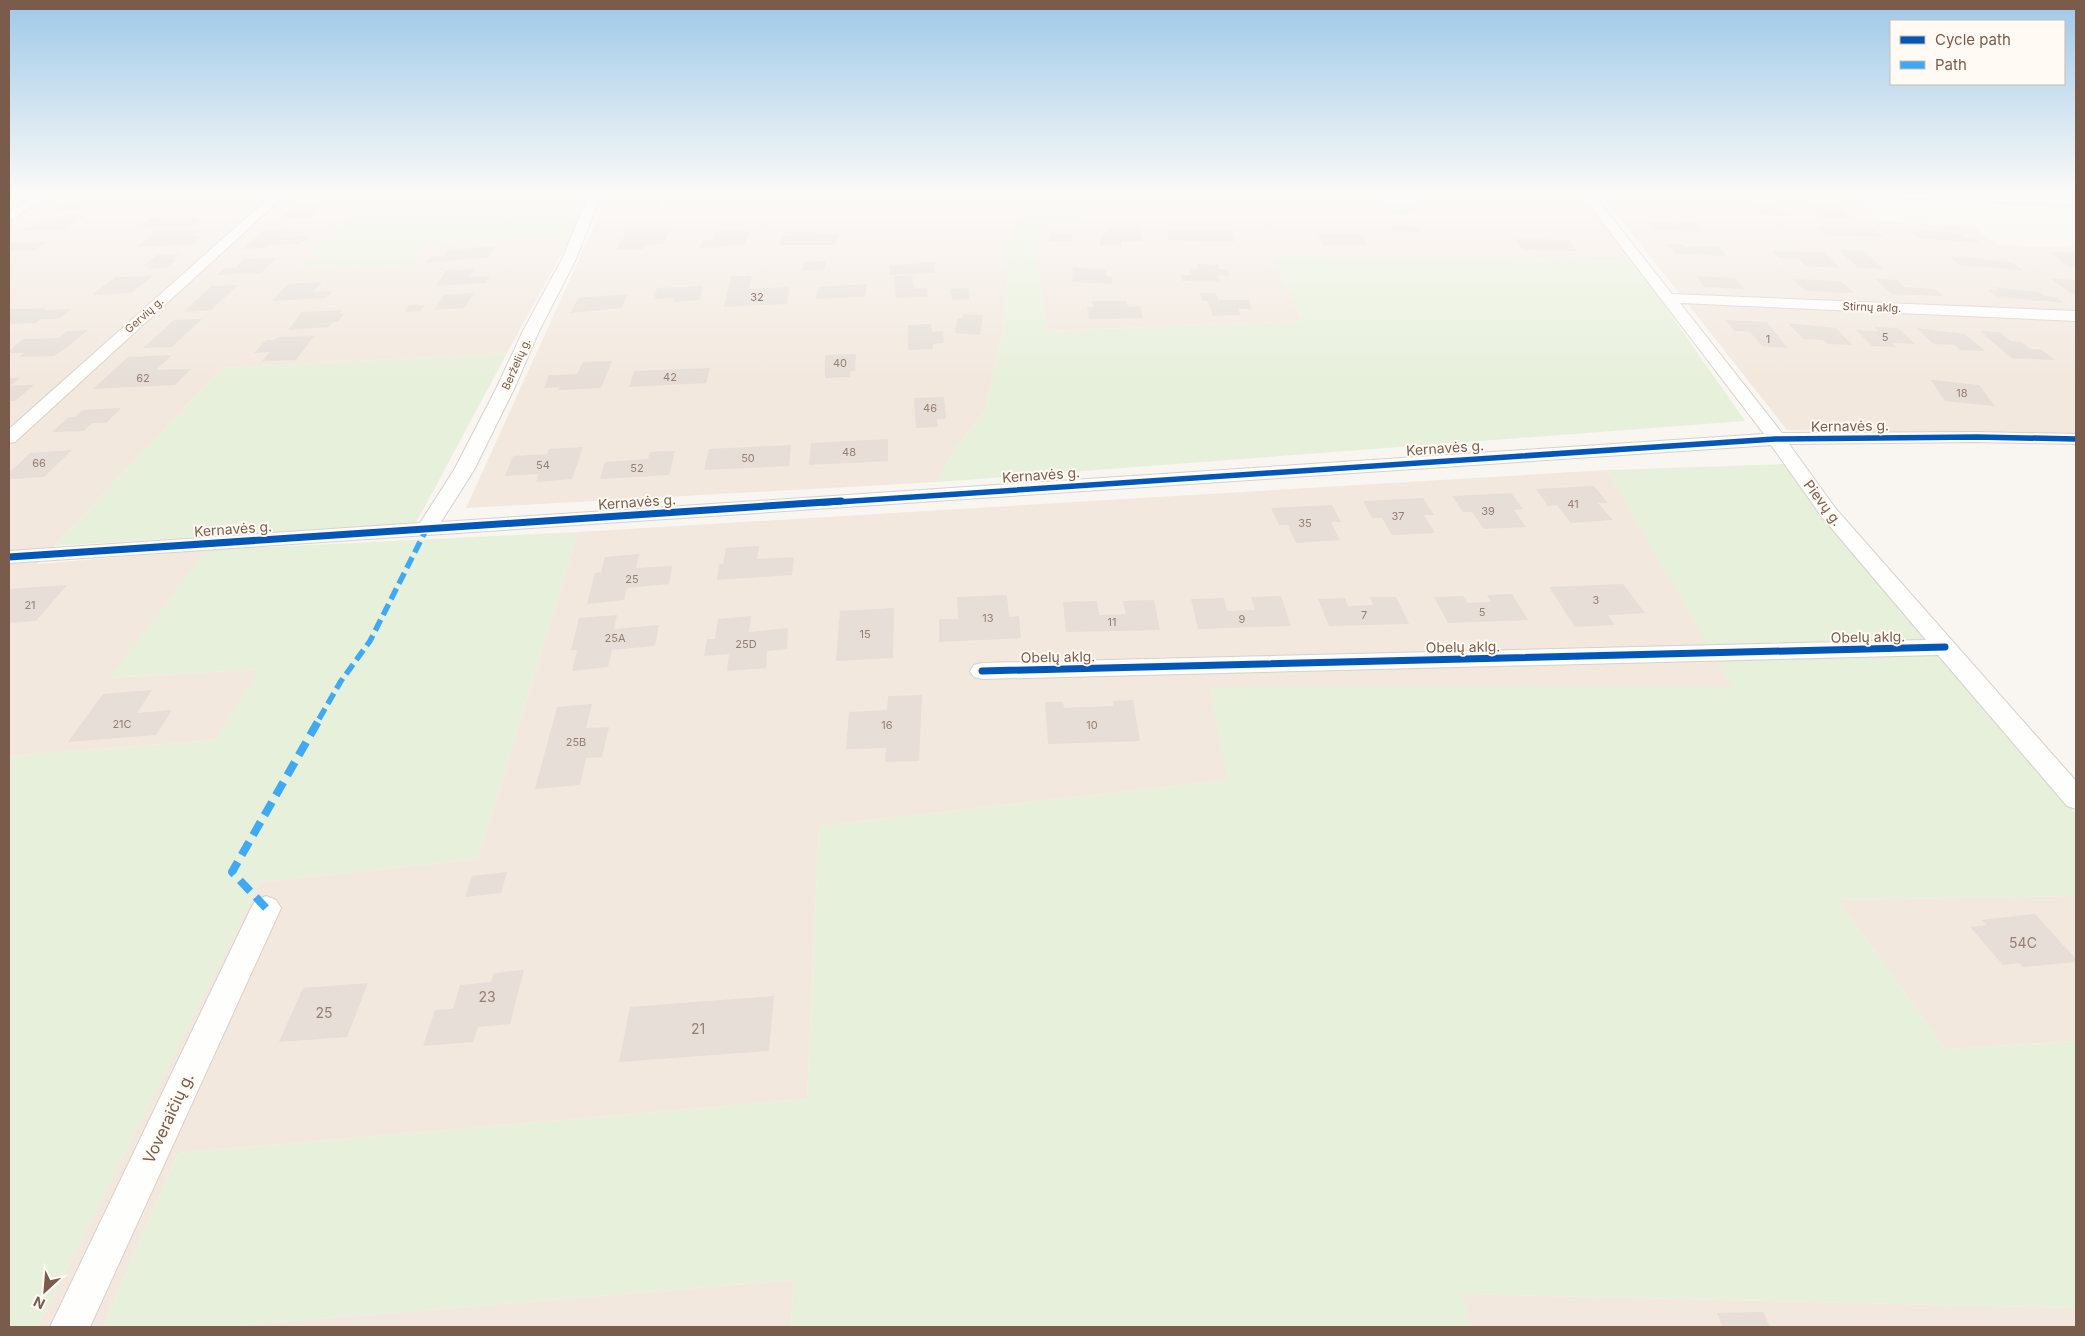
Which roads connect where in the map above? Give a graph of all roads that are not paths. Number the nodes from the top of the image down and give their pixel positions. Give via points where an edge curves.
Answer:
1 (211, 256) edge
2 (570, 256) edge
3 (1636, 256) edge
4 (1669, 298) junction
5 (2076, 316) edge
6 (9, 438) edge
7 (1775, 439) junction
8 (2076, 439) edge
9 (427, 528) junction
10 (9, 557) edge
11 (1945, 647) junction
12 (982, 671) dead end
13 (2076, 799) edge
14 (266, 908) dead end
15 (70, 1327) edge

1 - 6 street, Gervių g.
2 - 9 street, Berželių g. via 464,470
3 - 4 street, Pievų g.
4 - 5 street, Stirnų aklg.
4 - 7 street, Pievų g.
7 - 8 street, Kernavės g. via 1977,436
7 - 9 street, Kernavės g.
7 - 11 street, Pievų g. via 1829,513
9 - 10 street, Kernavės g.
11 - 12 street, Obelų aklg.
11 - 13 street, Pievų g.
14 - 15 street, Voveraičių g.

